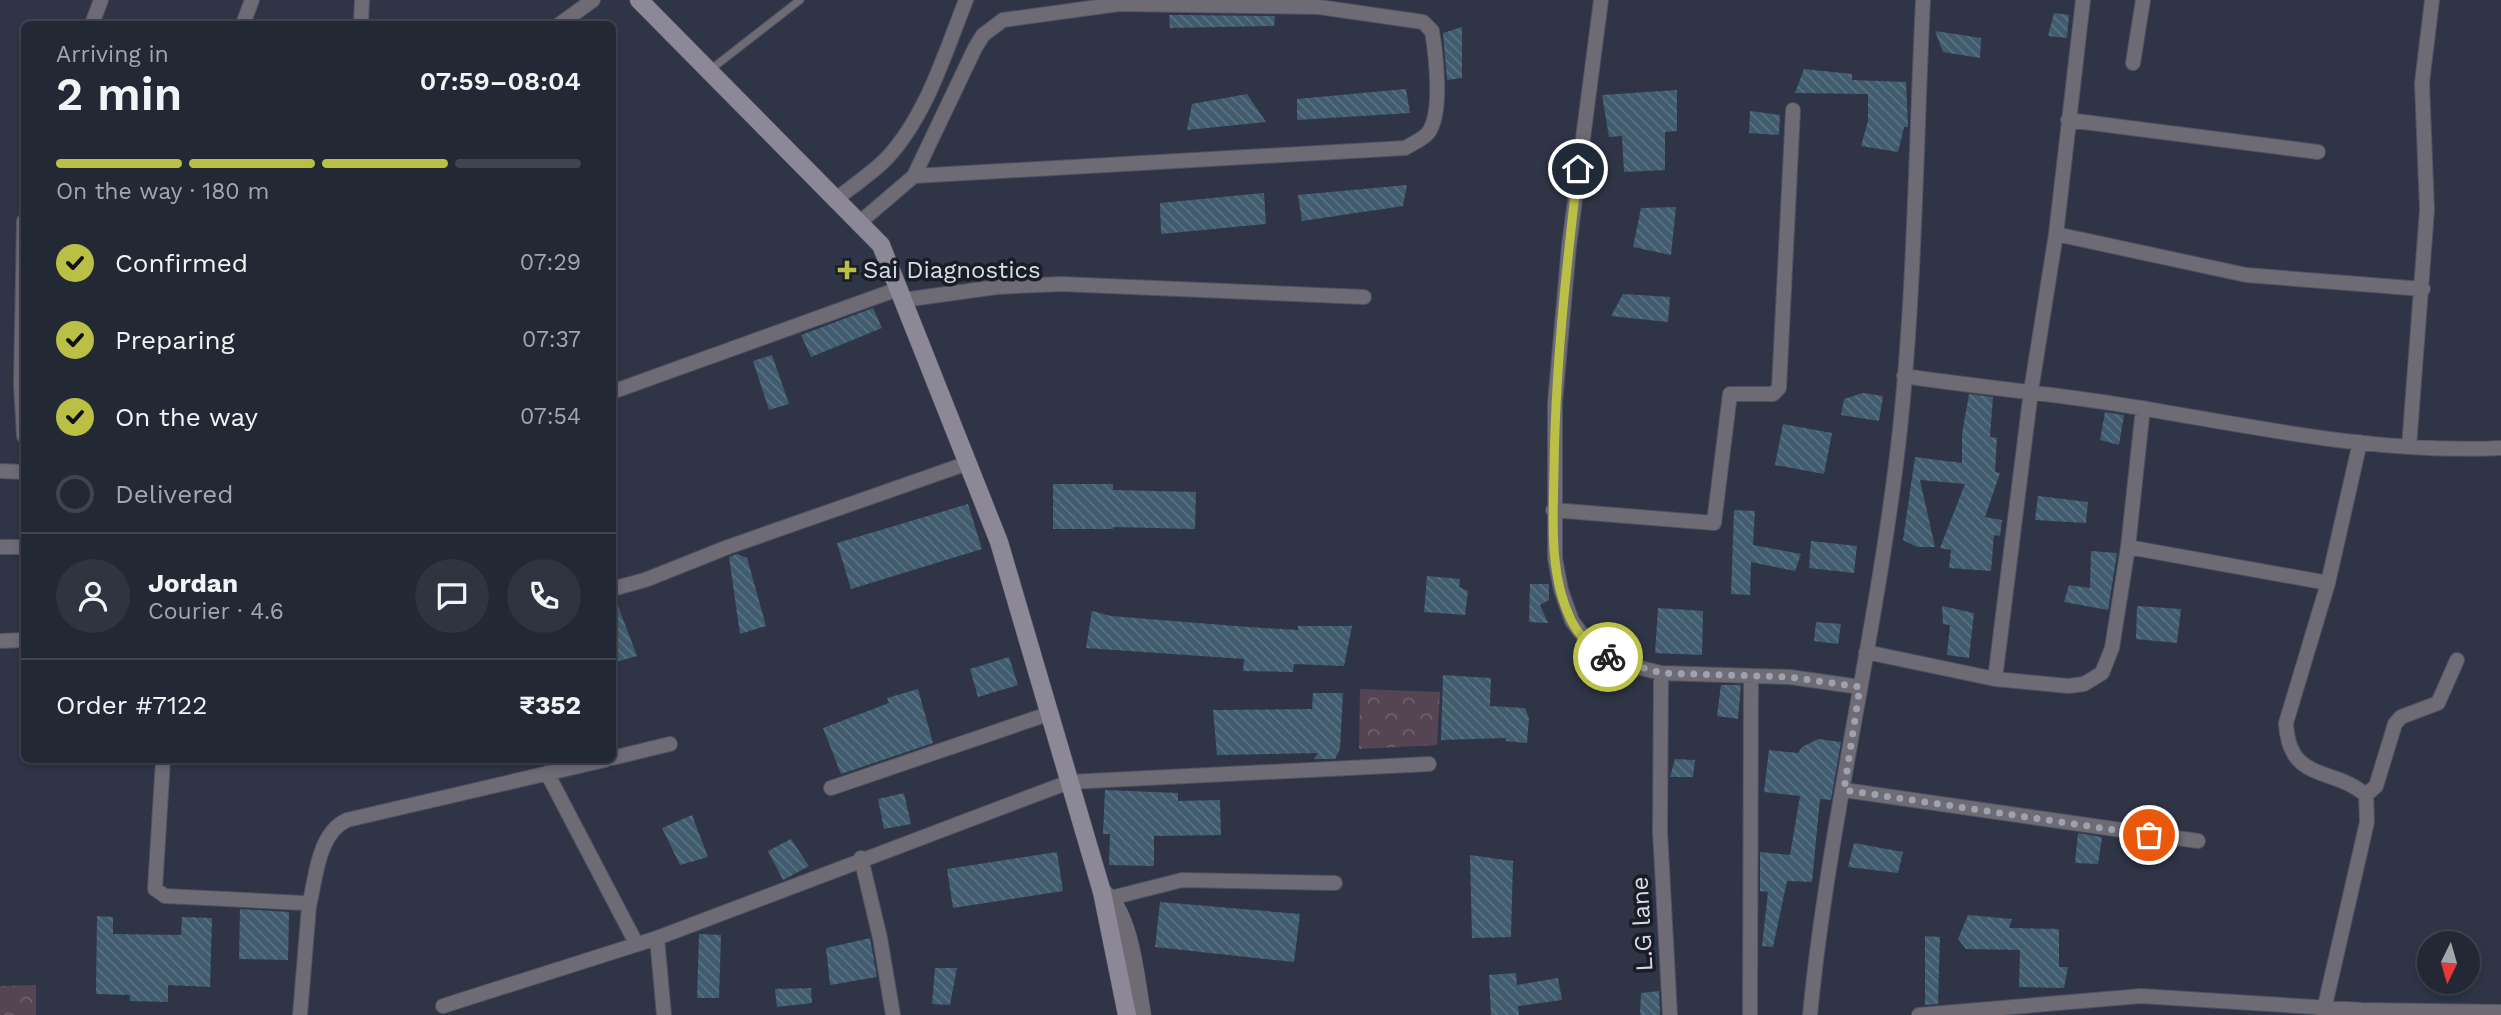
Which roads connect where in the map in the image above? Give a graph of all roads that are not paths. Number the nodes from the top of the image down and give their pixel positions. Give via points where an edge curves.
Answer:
1 (101, 0) edge
2 (252, 0) edge
3 (362, 0) edge
4 (593, 0) edge
5 (639, 0) edge
6 (800, 0) edge
7 (966, 0) edge
8 (1601, 0) edge
9 (1923, 0) edge
10 (2082, 0) edge
11 (2143, 0) edge
12 (2432, 0) edge
13 (1319, 3) edge
14 (93, 21) edge
15 (244, 21) edge
16 (361, 21) edge
17 (564, 21) edge
18 (2133, 63) dead end
19 (709, 71) junction
20 (1793, 110) dead end
21 (2068, 120) junction
22 (2318, 152) dead end
23 (914, 176) junction
24 (836, 199) junction
25 (859, 223) junction
26 (2056, 234) junction
27 (2423, 289) junction
28 (901, 294) junction
29 (1364, 297) dead end
30 (1904, 376) junction
31 (2031, 390) junction
32 (616, 391) edge
33 (2143, 408) junction
34 (2360, 442) junction
35 (2409, 447) junction
36 (2501, 448) edge
37 (968, 463) junction
38 (0, 471) edge
39 (21, 472) edge
40 (1553, 510) junction
41 (0, 547) edge
42 (21, 547) edge
43 (2128, 547) junction
44 (2328, 583) junction
45 (616, 588) edge
46 (0, 640) edge
47 (21, 640) edge
48 (1866, 652) junction
49 (2457, 660) dead end
50 (1661, 673) junction
51 (1751, 676) junction
52 (1995, 679) junction
53 (1860, 687) junction
54 (1048, 713) junction
55 (670, 744) dead end
56 (616, 757) edge
57 (163, 763) edge
58 (592, 763) edge
59 (1429, 764) dead end
60 (547, 773) junction
61 (1069, 782) junction
62 (831, 789) dead end
63 (1844, 790) junction
64 (2366, 795) junction
65 (2198, 841) dead end
66 (861, 859) junction
67 (1335, 883) dead end
68 (1107, 895) junction
69 (309, 906) junction
70 (657, 938) junction
71 (636, 943) junction
72 (443, 1006) dead end
73 (2077, 1008) edge
74 (2324, 1011) edge
75 (2501, 1012) edge
76 (300, 1015) edge
77 (664, 1015) edge
78 (893, 1015) edge
79 (1127, 1015) edge
80 (1142, 1015) edge
81 (1670, 1015) edge
82 (1750, 1015) edge
83 (1810, 1015) edge
84 (1919, 1015) edge

1 - 14 street
2 - 15 street
3 - 16 street
4 - 17 street
5 - 19 main road
6 - 19 lane
7 - 24 street via 924,101 903,135 888,157
8 - 40 street via 1562,313
9 - 30 street
10 - 21 street
11 - 18 street
12 - 27 street via 2423,83 2428,170
13 - 23 street via 1119,4 1003,20 975,48
13 - 23 street via 1430,25 1437,105 1427,135 1405,148
19 - 24 main road
20 - 40 street via 1779,388 1773,394 1730,394 1714,523
21 - 22 street
21 - 26 street
23 - 25 street
24 - 25 main road
25 - 28 main road via 881,244
26 - 27 street via 2246,275
26 - 31 street
27 - 35 street
28 - 29 street via 1060,284
28 - 32 street
28 - 37 main road
30 - 31 street
30 - 48 street
31 - 33 street
31 - 52 street
33 - 34 street
33 - 43 street
34 - 35 street
34 - 44 street
35 - 36 street
37 - 45 street
37 - 54 main road via 999,542
38 - 39 street
40 - 50 street via 1555,558 1572,621 1593,649 1617,662
41 - 42 street
43 - 44 street
43 - 52 street via 2112,648 2102,673 2084,684 2068,686
44 - 64 street via 2286,723 2287,743 2301,764 2316,774 2354,785
46 - 47 street
48 - 52 street
48 - 53 street
49 - 64 street via 2438,703 2401,717 2395,724 2375,786
50 - 51 street
50 - 81 street, L.G lane via 1660,831
51 - 53 street
51 - 82 street
53 - 63 street
54 - 61 main road
54 - 62 street
55 - 56 street
57 - 69 street via 153,883 158,894
58 - 60 street
59 - 61 street
60 - 69 street via 334,826
60 - 71 street
61 - 66 street
61 - 68 main road
63 - 65 street
63 - 83 street via 1827,878
64 - 74 street via 2367,822
66 - 70 street
66 - 78 street
67 - 68 street via 1182,880
68 - 79 main road
68 - 80 street via 1132,954
69 - 76 street
70 - 71 street
70 - 77 street
71 - 72 street
73 - 74 street via 2141,996
73 - 84 street
74 - 75 street

